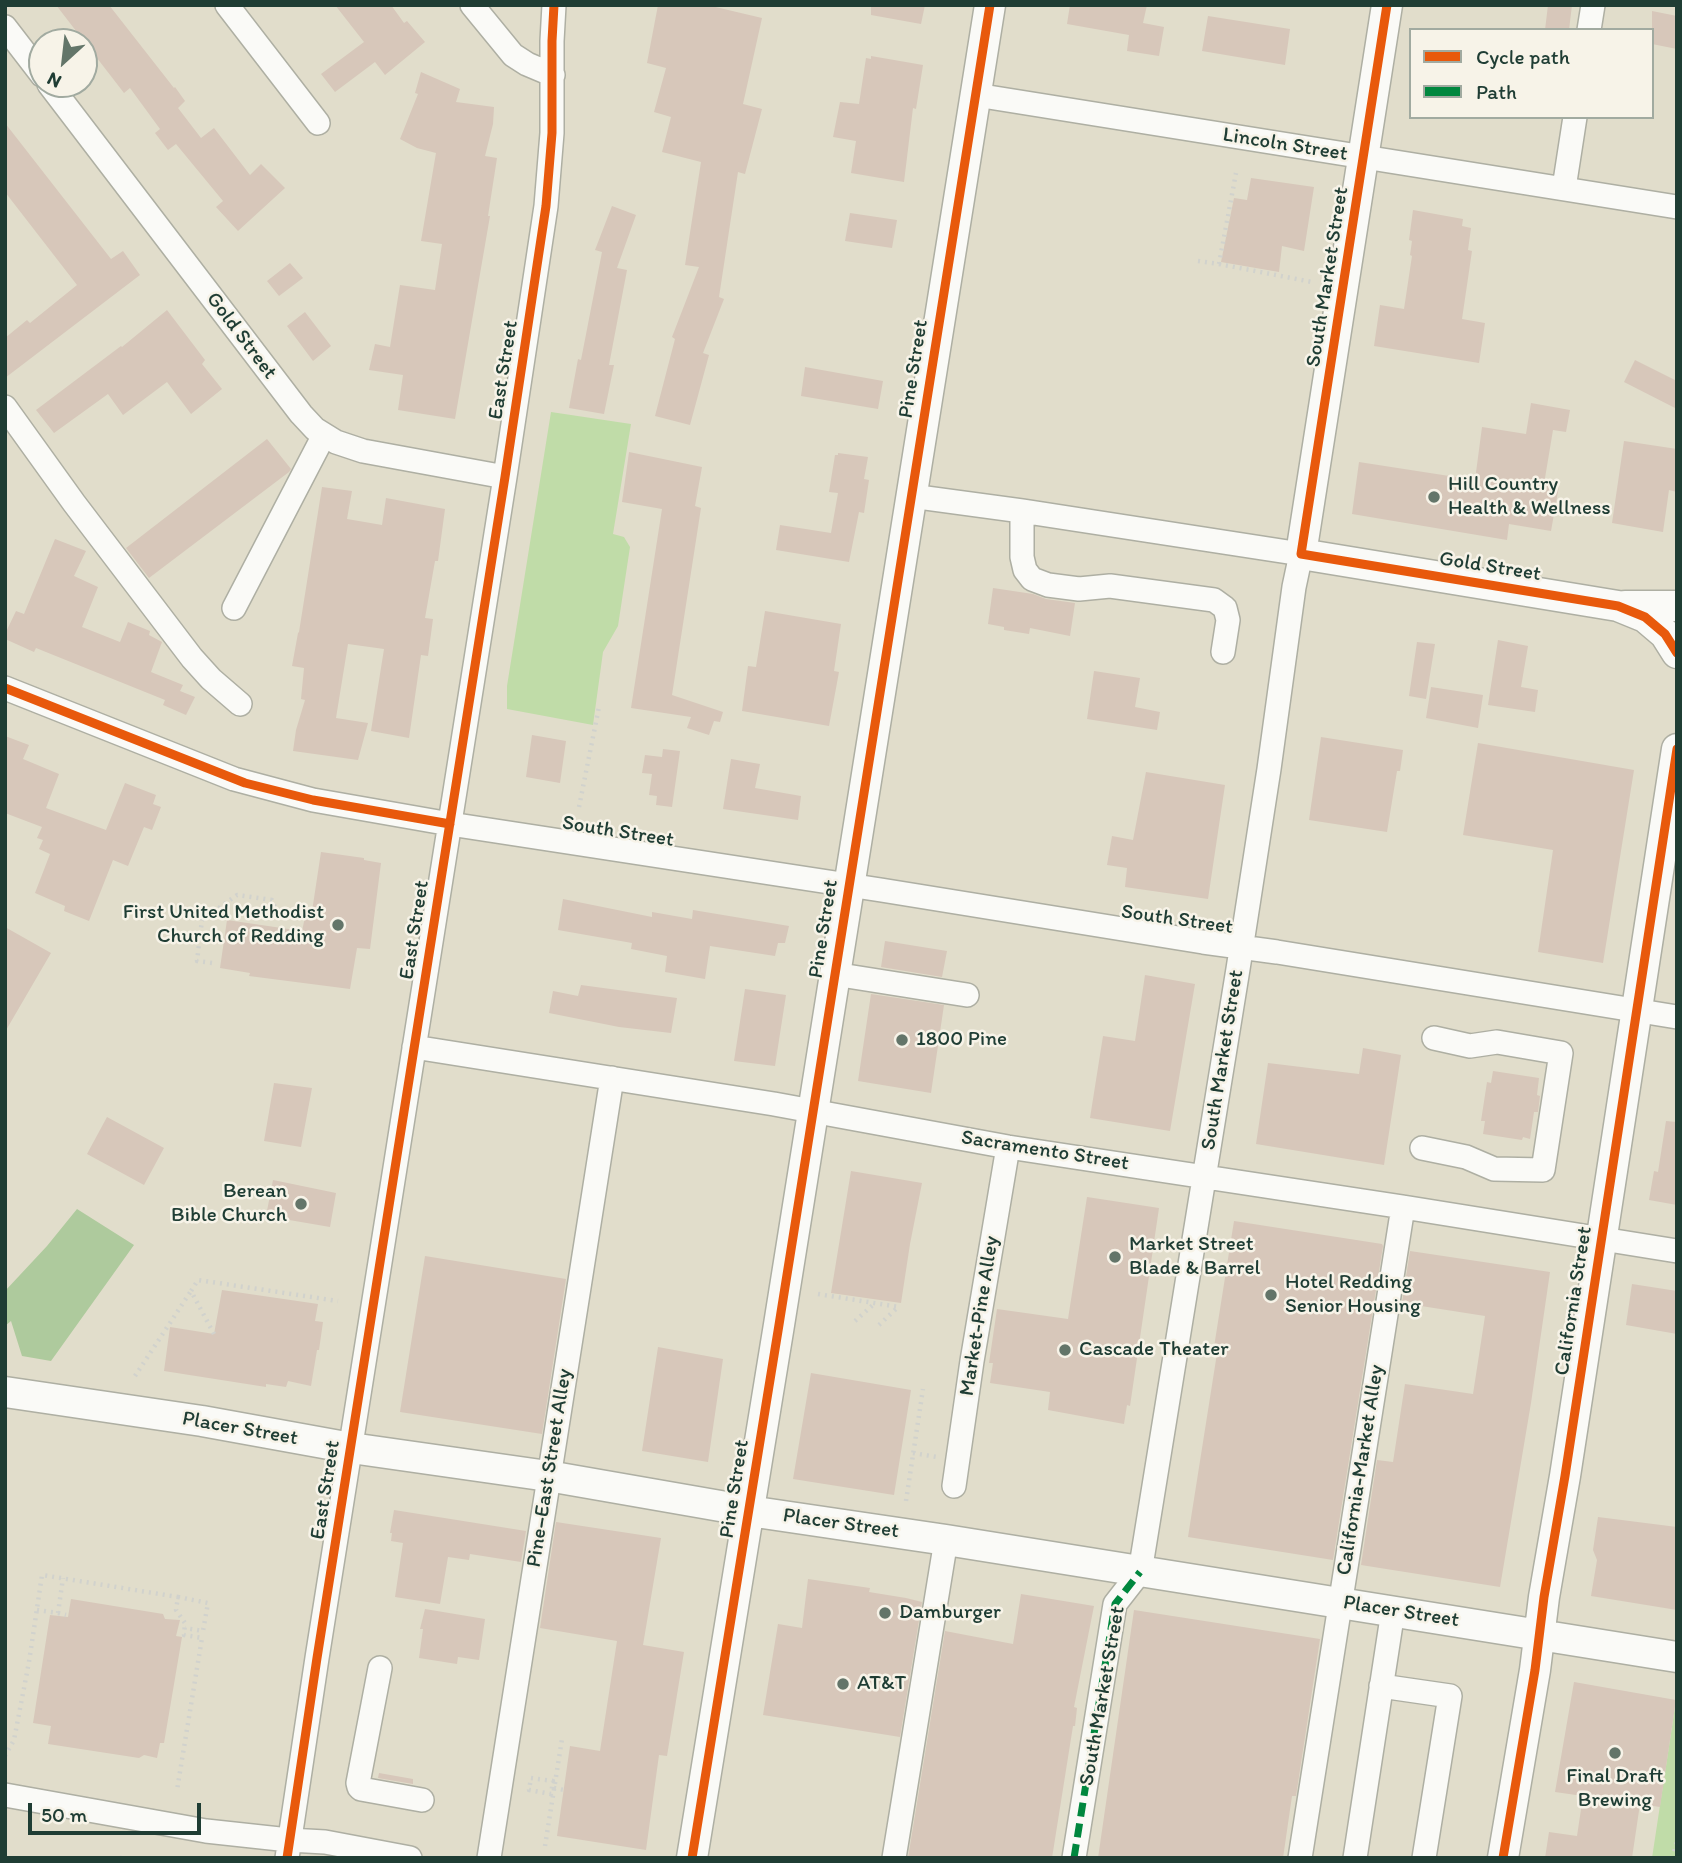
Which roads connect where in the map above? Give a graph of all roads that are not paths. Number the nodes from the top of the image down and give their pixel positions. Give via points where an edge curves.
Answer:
1 (227, 5) edge
2 (472, 5) edge
3 (554, 5) edge
4 (990, 5) edge
5 (1387, 5) edge
6 (1593, 5) edge
7 (5, 27) edge
8 (1589, 28) edge
9 (28, 57) edge
10 (553, 75) junction
11 (976, 95) junction
12 (60, 98) edge
13 (1575, 119) edge
14 (318, 123) dead end
15 (1364, 158) junction
16 (1564, 188) junction
17 (1677, 208) edge
18 (5, 407) edge
19 (324, 435) junction
20 (505, 477) junction
21 (911, 496) junction
22 (1022, 511) junction
23 (1301, 554) junction
24 (1618, 606) junction
25 (1677, 606) edge
26 (234, 608) dead end
27 (1671, 644) edge
28 (1223, 652) dead end
29 (5, 688) edge
30 (240, 704) dead end
31 (1677, 749) edge
32 (450, 824) junction
33 (848, 885) junction
34 (1241, 947) junction
35 (834, 974) junction
36 (967, 995) dead end
37 (1636, 1011) junction
38 (1677, 1017) edge
39 (1434, 1038) dead end
40 (414, 1047) junction
41 (612, 1078) junction
42 (813, 1112) junction
43 (1008, 1147) junction
44 (1422, 1148) dead end
45 (1205, 1177) junction
46 (1403, 1207) junction
47 (1601, 1239) junction
48 (1677, 1251) edge
49 (5, 1392) edge
50 (351, 1448) junction
51 (548, 1476) junction
52 (954, 1486) dead end
53 (749, 1511) junction
54 (946, 1540) junction
55 (1140, 1572) junction
56 (1340, 1602) junction
57 (1392, 1611) junction
58 (1539, 1635) junction
59 (1677, 1657) edge
60 (380, 1668) dead end
61 (1381, 1686) junction
62 (5, 1794) edge
63 (422, 1800) dead end
64 (288, 1849) edge
65 (410, 1858) edge
66 (489, 1858) edge
67 (692, 1858) edge
68 (894, 1858) edge
69 (1074, 1858) edge
70 (1300, 1858) edge
71 (1355, 1858) edge
72 (1424, 1858) edge
73 (1503, 1858) edge

1 - 14 street
2 - 10 street via 513,55
3 - 10 street, East Street
4 - 11 main road, Pine Street
5 - 15 main road, South Market Street
6 - 8 street
7 - 9 street
10 - 20 street, East Street via 546,206
11 - 15 street, Lincoln Street
11 - 21 main road, Pine Street
12 - 19 street, Gold Street via 307,422
13 - 16 street
15 - 16 street, Lincoln Street
15 - 23 main road, South Market Street
16 - 17 street, Lincoln Street
18 - 30 street via 192,657
19 - 20 street, Gold Street via 363,451
19 - 26 street
20 - 32 street, East Street
21 - 22 street, Gold Street
21 - 33 main road, Pine Street
22 - 23 street, Gold Street
22 - 28 street via 1022,557 1032,579 1068,588 1110,586 1214,600 1225,608 1228,620
23 - 24 main road, Gold Street
23 - 34 street, South Market Street
24 - 25 main road
24 - 27 main road, Gold Street via 1645,617
29 - 32 street, South Street via 254,785
31 - 37 main road, California Street
32 - 33 street, South Street
32 - 40 street, East Street
33 - 34 street, South Street
33 - 35 main road, Pine Street
34 - 37 street, South Street
34 - 45 street, South Market Street
35 - 36 street
35 - 42 main road, Pine Street
37 - 38 street, South Street
37 - 47 main road, California Street
39 - 44 street via 1470,1046 1497,1042 1561,1053 1560,1063 1543,1170 1494,1169 1466,1157
40 - 41 street, Sacramento Street
40 - 50 street, East Street
41 - 42 street, Sacramento Street
41 - 51 street, Pine–East Street Alley
42 - 43 street, Sacramento Street
42 - 53 main road, Pine Street
43 - 45 street, Sacramento Street
43 - 52 street, Market-Pine Alley
45 - 46 street, Sacramento Street
45 - 55 street, South Market Street
46 - 47 street, Sacramento Street
46 - 56 street, California-Market Alley
47 - 48 street, Sacramento Street
47 - 58 main road, California Street
49 - 50 main road, Placer Street
50 - 51 main road, Placer Street
50 - 64 street, East Street
51 - 53 main road, Placer Street
51 - 66 street, Pine–East Street Alley
53 - 54 main road, Placer Street
53 - 67 main road, Pine Street
54 - 55 main road, Placer Street
54 - 68 street
55 - 56 main road, Placer Street
55 - 69 street, South Market Street via 1115,1604
56 - 57 main road, Placer Street
56 - 70 street, California-Market Alley
57 - 58 main road, Placer Street
57 - 61 street
58 - 59 main road, Placer Street
58 - 73 main road, California Street
60 - 63 street via 359,1787
61 - 71 street
61 - 72 street via 1450,1696
62 - 64 street
64 - 65 street via 325,1842

